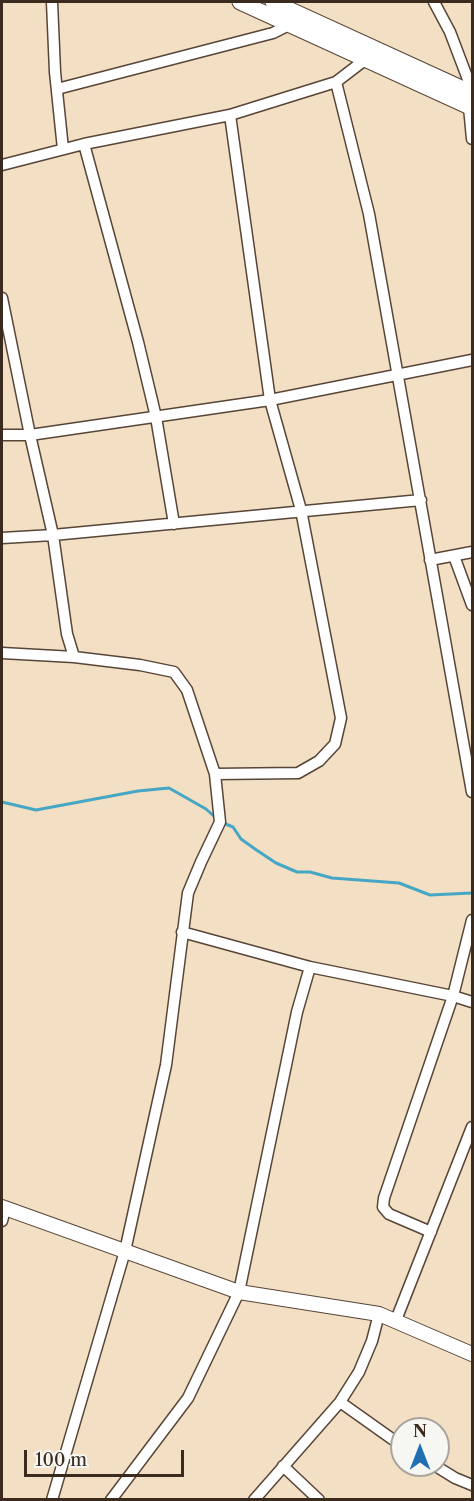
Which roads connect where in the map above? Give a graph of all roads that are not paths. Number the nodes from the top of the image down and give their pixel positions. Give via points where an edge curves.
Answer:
1 (52, 2) edge
2 (240, 2) edge
3 (273, 2) edge
4 (434, 2) edge
5 (291, 24) junction
6 (366, 59) junction
7 (336, 82) junction
8 (57, 89) junction
9 (472, 100) edge
10 (230, 115) junction
11 (472, 139) edge
12 (84, 144) junction
13 (63, 149) junction
14 (2, 165) edge
15 (2, 298) edge
16 (472, 360) edge
17 (399, 375) junction
18 (270, 400) junction
19 (156, 417) junction
20 (2, 435) edge
21 (30, 435) junction
22 (421, 500) junction
23 (301, 510) junction
24 (174, 524) junction
25 (53, 536) junction
26 (2, 538) edge
27 (472, 552) edge
28 (454, 555) junction
29 (430, 560) junction
30 (472, 604) edge
31 (2, 653) edge
32 (74, 657) junction
33 (215, 774) junction
34 (472, 792) edge
35 (472, 920) edge
36 (182, 932) junction
37 (310, 968) junction
38 (453, 996) junction
39 (472, 1002) edge
40 (472, 1127) edge
41 (469, 1146) edge
42 (3, 1213) edge
43 (431, 1232) junction
44 (125, 1251) junction
45 (239, 1292) junction
46 (379, 1314) junction
47 (396, 1320) junction
48 (472, 1354) edge
49 (340, 1402) junction
50 (390, 1437) edge
51 (283, 1466) junction
52 (450, 1475) edge
53 (472, 1485) edge
54 (52, 1500) edge
55 (111, 1500) edge
56 (254, 1500) edge
57 (319, 1500) edge

1 - 8 street
2 - 5 main road
3 - 9 main road
4 - 9 street via 450,32
5 - 6 main road
5 - 8 street via 273,33
6 - 7 street
6 - 9 main road
7 - 10 street
7 - 17 street via 369,214
8 - 13 street
9 - 11 street
10 - 12 street
10 - 18 street
12 - 13 street
12 - 19 street
13 - 14 street
15 - 21 street
16 - 17 street
17 - 18 street
17 - 22 street
18 - 19 street
18 - 23 street
19 - 21 street
19 - 24 street
20 - 21 street
21 - 25 street
22 - 23 street
22 - 29 street
23 - 24 street
23 - 33 street via 341,718 335,744 319,761 298,773
24 - 25 street
25 - 26 street
25 - 32 street
27 - 28 street
28 - 29 street
28 - 30 street
29 - 34 street
31 - 32 street
32 - 33 street via 174,672 187,690
33 - 36 street via 220,822 188,893
35 - 38 street
36 - 37 street
36 - 44 street via 166,1065
37 - 38 street
37 - 45 street via 297,1011
38 - 39 street
38 - 43 street via 383,1207 389,1214
40 - 41 street
41 - 43 street
42 - 44 street
43 - 47 street
44 - 45 street
44 - 54 street
45 - 46 street
45 - 55 street via 188,1398
46 - 47 street
46 - 49 street via 359,1372
47 - 48 street
49 - 50 street
49 - 51 street
51 - 56 street
51 - 57 street
52 - 53 street

